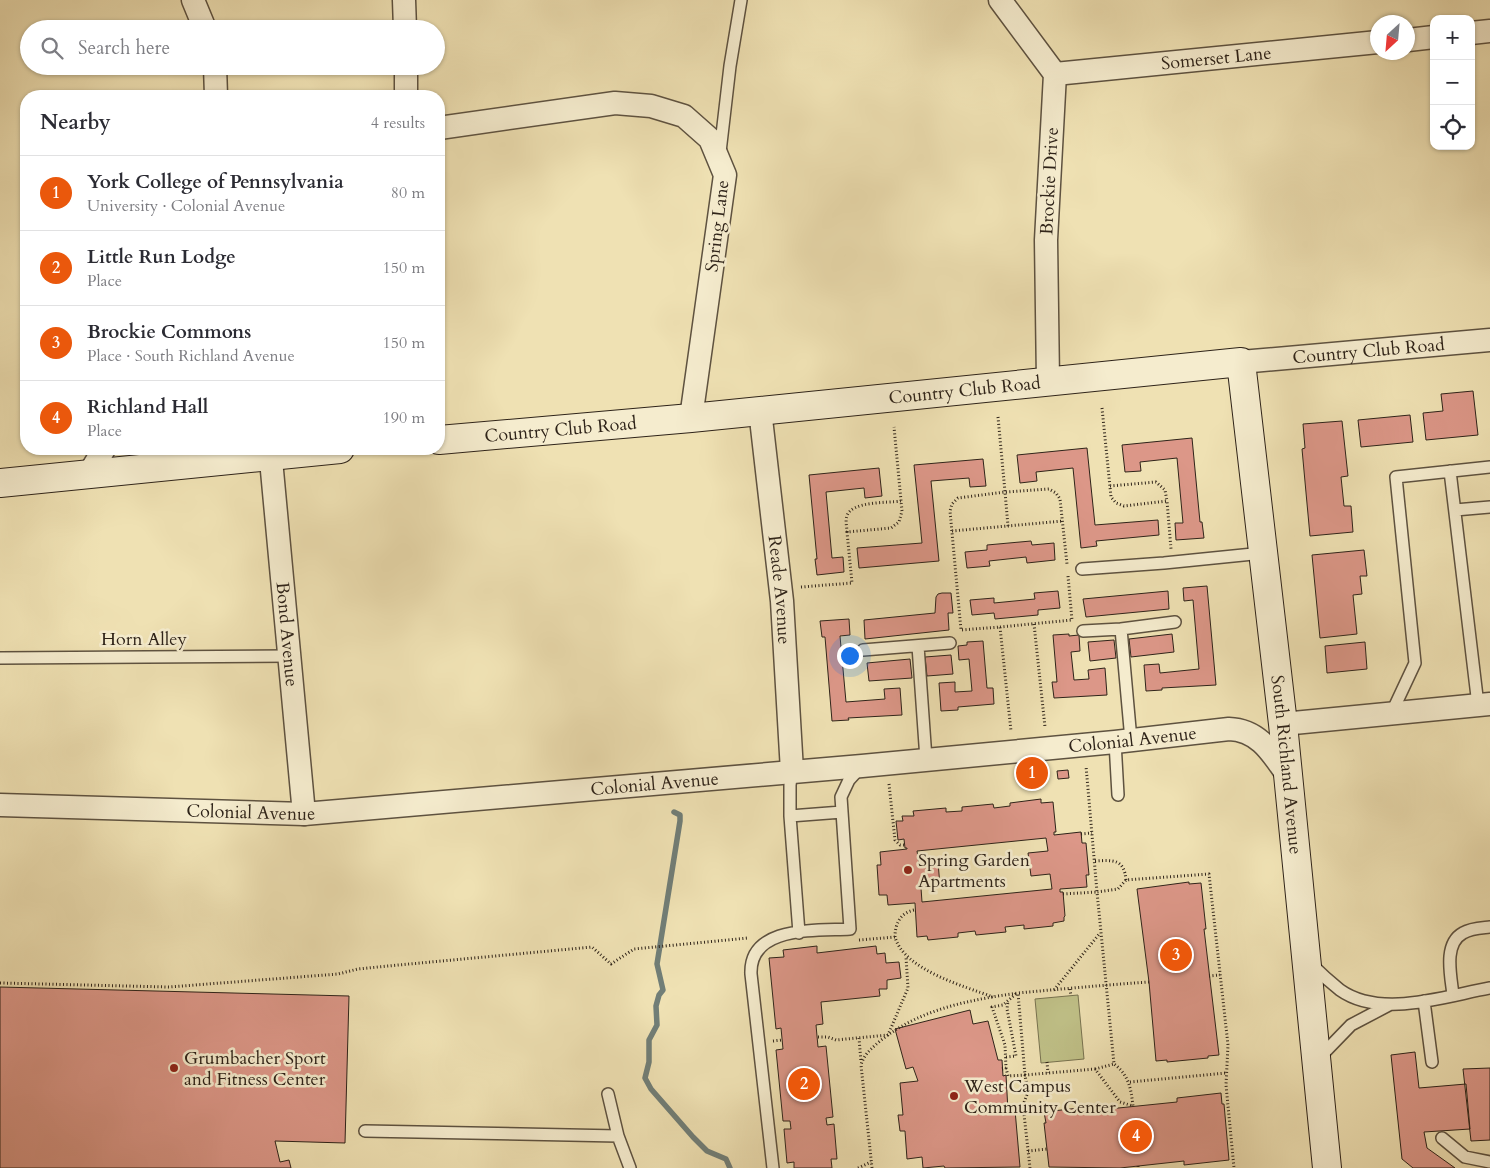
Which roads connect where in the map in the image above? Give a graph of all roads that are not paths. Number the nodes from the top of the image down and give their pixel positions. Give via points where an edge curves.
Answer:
1 (192, 0) edge
2 (404, 0) edge
3 (741, 0) edge
4 (1000, 0) edge
5 (202, 20) edge
6 (405, 20) edge
7 (1490, 31) edge
8 (1475, 33) edge
9 (1430, 37) edge
10 (1415, 39) edge
11 (1370, 43) edge
12 (1055, 74) junction
13 (215, 75) edge
14 (406, 75) edge
15 (216, 90) edge
16 (406, 90) edge
17 (445, 127) edge
18 (719, 160) junction
19 (1490, 340) edge
20 (1241, 362) junction
21 (1048, 381) junction
22 (760, 410) junction
23 (691, 418) junction
24 (445, 439) edge
25 (100, 455) edge
26 (245, 455) edge
27 (270, 455) edge
28 (1490, 467) edge
29 (1450, 471) junction
30 (89, 474) junction
31 (0, 482) edge
32 (1490, 507) edge
33 (1455, 510) junction
34 (1263, 553) junction
35 (1082, 569) dead end
36 (1174, 622) dead end
37 (1121, 629) junction
38 (1083, 631) dead end
39 (950, 643) dead end
40 (918, 646) junction
41 (863, 650) dead end
42 (289, 656) junction
43 (0, 658) edge
44 (1486, 707) edge
45 (1392, 712) junction
46 (1283, 724) junction
47 (1123, 741) junction
48 (926, 759) junction
49 (862, 766) junction
50 (792, 771) junction
51 (1288, 776) junction
52 (1118, 795) dead end
53 (0, 805) edge
54 (842, 812) junction
55 (304, 814) junction
56 (790, 816) junction
57 (1490, 927) edge
58 (799, 933) junction
59 (1306, 960) junction
60 (1490, 988) edge
61 (1453, 994) junction
62 (1424, 1001) junction
63 (1389, 1005) junction
64 (1317, 1060) junction
65 (1432, 1062) dead end
66 (608, 1094) dead end
67 (365, 1131) dead end
68 (618, 1136) junction
69 (1442, 1138) dead end
70 (1490, 1162) edge
71 (630, 1168) edge
72 (773, 1168) edge
73 (1327, 1168) edge

1 - 5 street
2 - 6 street
3 - 18 lane
4 - 12 street
7 - 8 street
9 - 10 street
11 - 12 street, Somerset Lane
12 - 21 street, Brockie Drive via 1046,240
13 - 15 street
14 - 16 street
17 - 18 street, Spring Lane via 615,104 651,106 684,116 710,139
18 - 23 street, Spring Lane via 725,175
19 - 20 street, Country Club Road
20 - 21 main road, Country Club Road
20 - 34 main road, South Richland Avenue
21 - 22 main road, Country Club Road
22 - 23 main road, Country Club Road
22 - 50 street, Reade Avenue via 782,601
23 - 24 main road, Country Club Road
25 - 30 street
26 - 30 main road
27 - 42 street, Bond Avenue
28 - 29 lane
29 - 33 lane
29 - 45 lane via 1396,477 1415,663
30 - 31 main road
32 - 33 lane
33 - 44 lane
34 - 35 lane
34 - 46 main road, South Richland Avenue
36 - 37 lane
37 - 38 lane
37 - 47 lane
39 - 40 lane
40 - 41 lane
40 - 48 lane
42 - 43 lane, Horn Alley
42 - 55 street, Bond Avenue
44 - 45 street
45 - 46 street
46 - 51 main road, South Richland Avenue
47 - 48 street, Colonial Avenue
47 - 51 street, Colonial Avenue via 1237,729 1257,737 1267,746
47 - 52 lane
48 - 49 street, Colonial Avenue
49 - 50 street, Colonial Avenue
49 - 54 lane via 843,791
50 - 55 street, Colonial Avenue
50 - 56 lane
51 - 59 main road, South Richland Avenue
53 - 55 street, Colonial Avenue
54 - 56 lane
54 - 58 lane via 850,929
56 - 58 lane
57 - 61 lane via 1464,932 1457,938 1451,953
58 - 72 lane via 781,935 764,943 751,964
59 - 63 lane via 1340,990 1363,1001
59 - 64 main road, South Richland Avenue
60 - 61 lane
61 - 62 lane
62 - 63 lane
62 - 65 lane
63 - 64 lane via 1351,1025
64 - 73 main road, South Richland Avenue
66 - 68 lane
67 - 68 lane
68 - 71 lane
69 - 70 lane via 1465,1157

